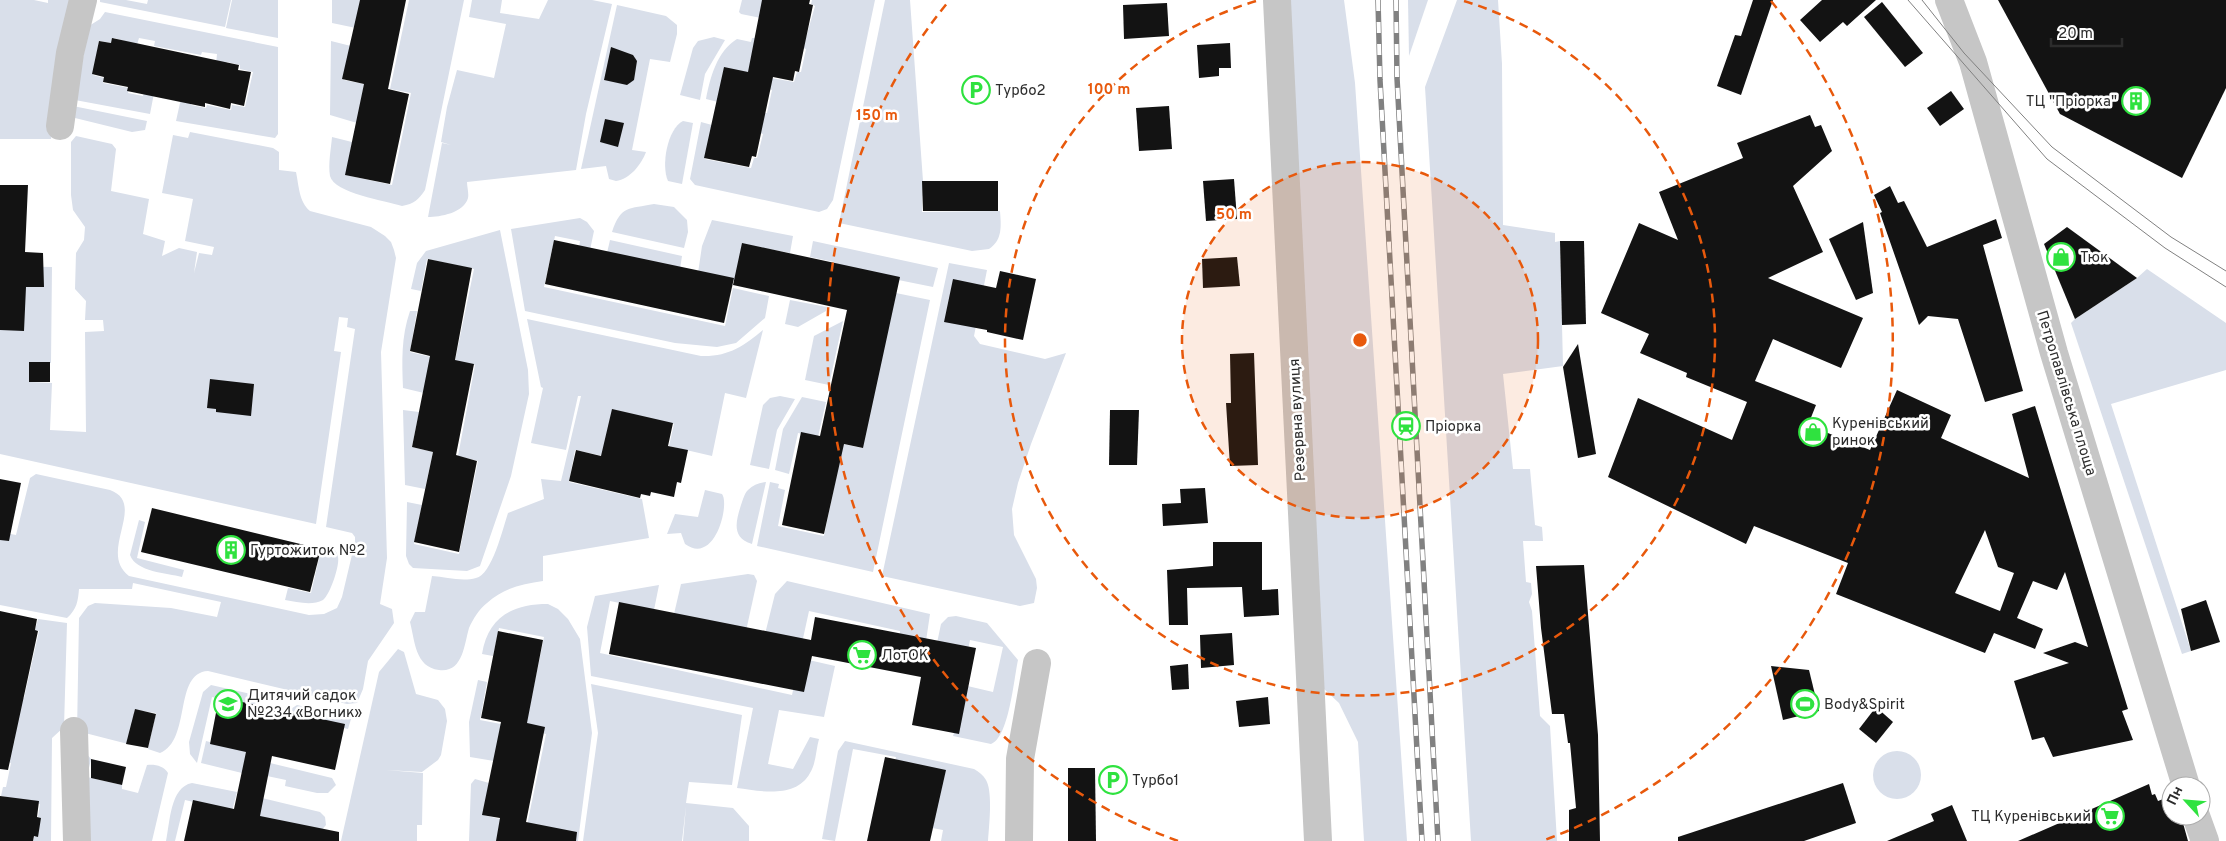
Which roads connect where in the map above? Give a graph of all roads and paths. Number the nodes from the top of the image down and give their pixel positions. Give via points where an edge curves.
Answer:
1 (83, 0) edge
2 (1277, 0) edge
3 (1949, 0) edge
4 (60, 126) dead end
5 (1037, 663) dead end
6 (74, 732) dead end
7 (2183, 776) edge
8 (2199, 826) edge
9 (77, 841) edge
10 (1019, 841) edge
11 (1318, 841) edge
12 (2204, 841) edge

1 - 4 street via 70,53
2 - 11 street, Резервна вулиця
3 - 7 street, Петропавлівська площа via 1973,62 2054,353
5 - 10 street via 1020,759
6 - 9 street
8 - 12 street

